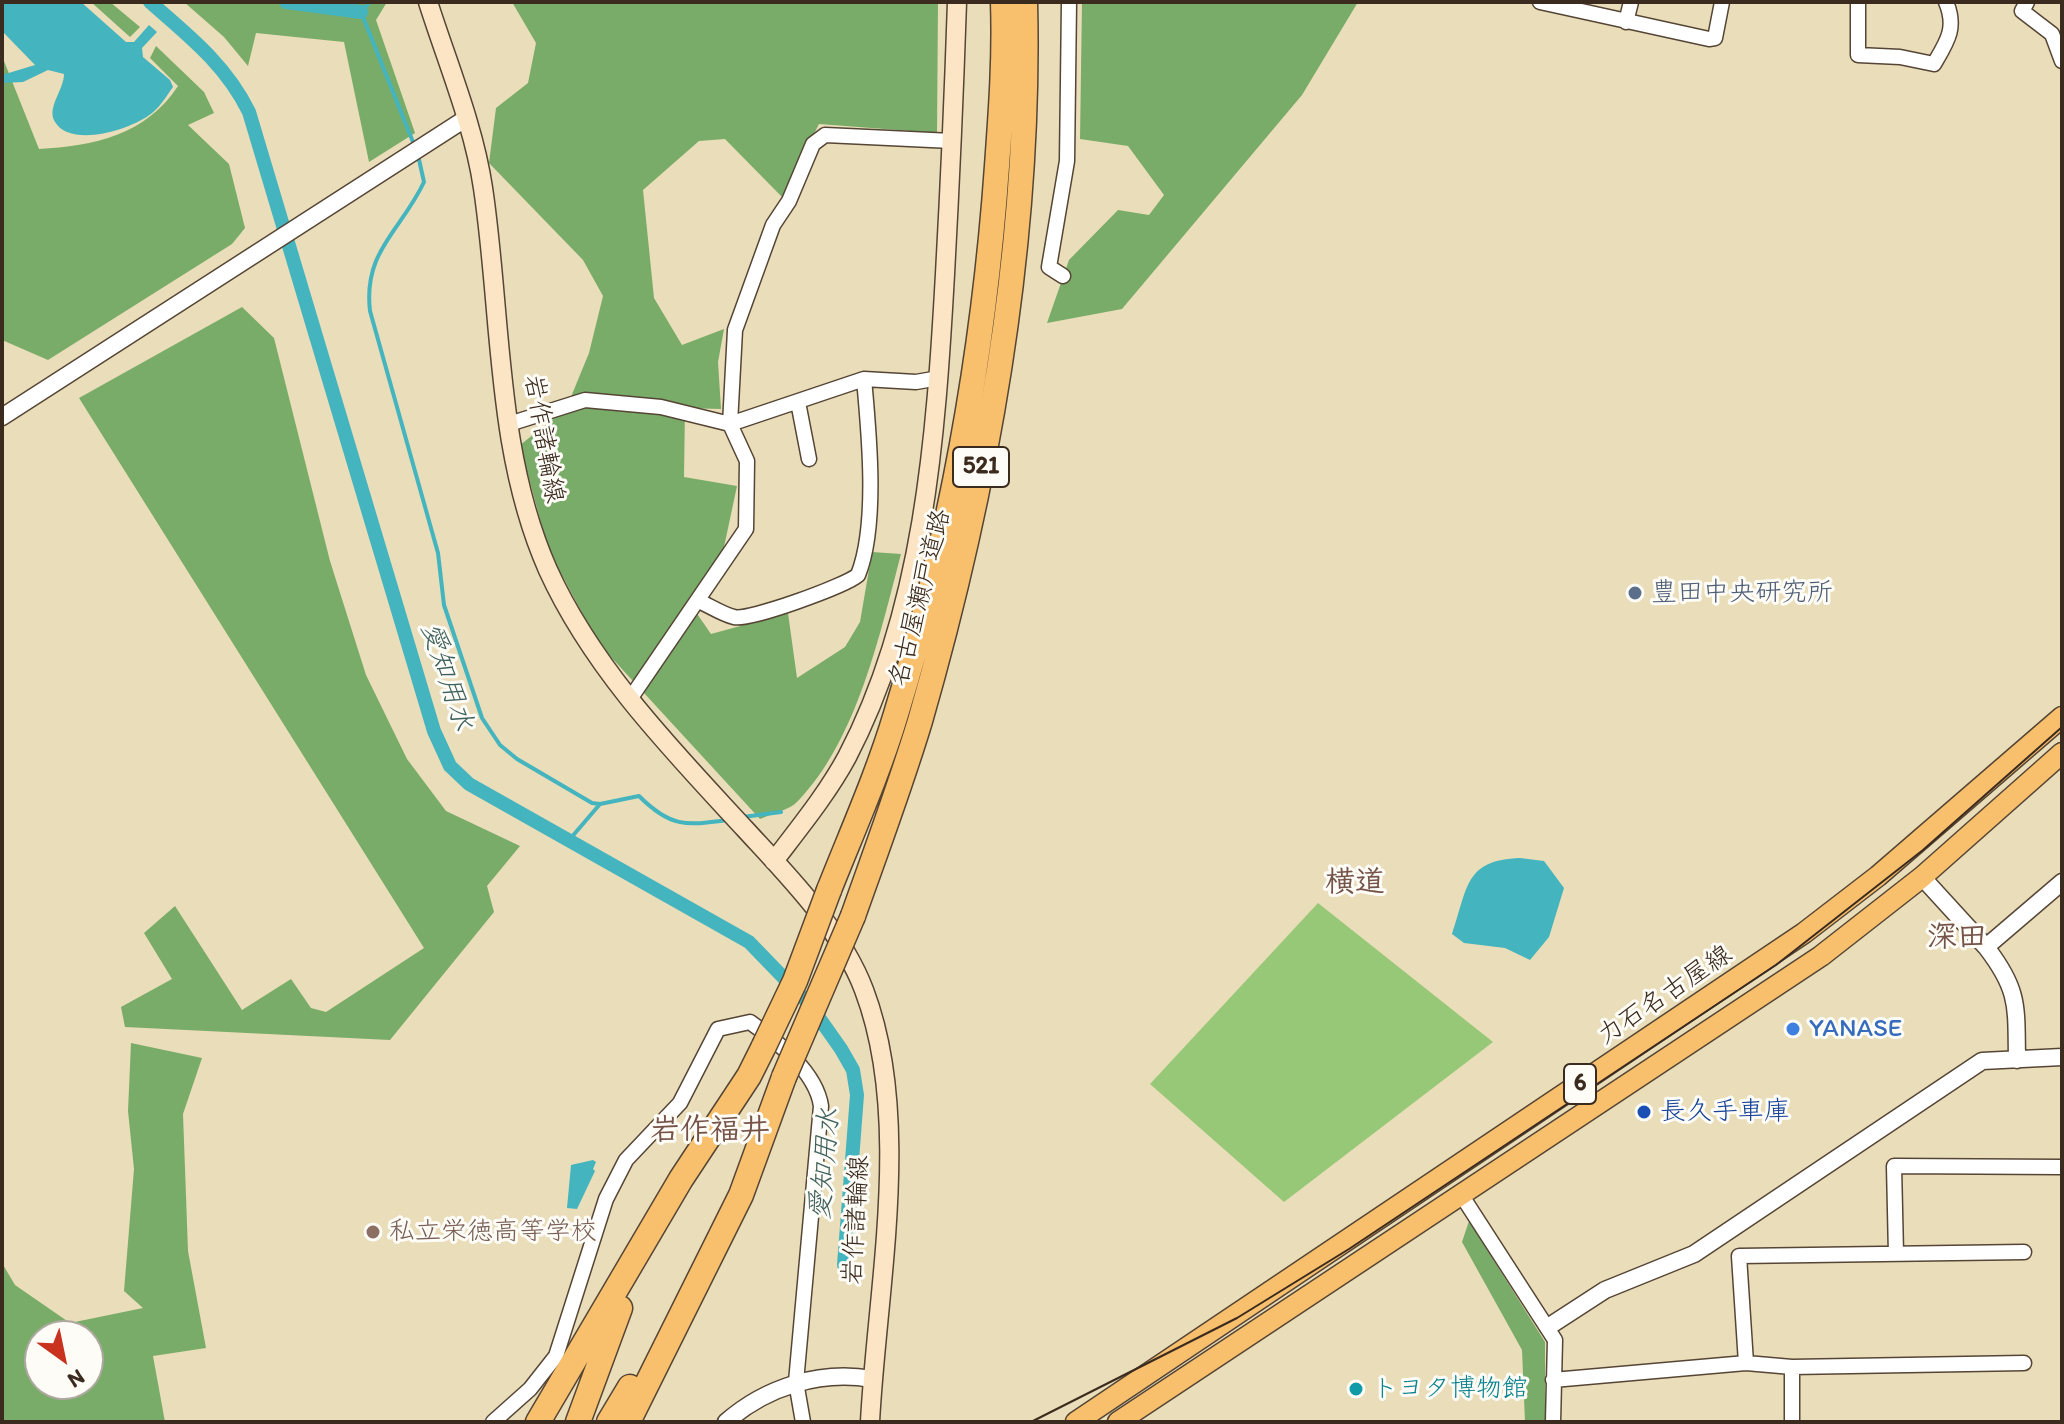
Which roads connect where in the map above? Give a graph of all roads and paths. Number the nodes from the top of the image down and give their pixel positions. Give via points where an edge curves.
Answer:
1 (428, 2) edge
2 (957, 2) edge
3 (1003, 2) edge
4 (1025, 2) edge
5 (1069, 2) edge
6 (1540, 2) edge
7 (1631, 2) edge
8 (1722, 2) edge
9 (1858, 2) edge
10 (1946, 2) edge
11 (2027, 2) edge
12 (1626, 22) junction
13 (2062, 61) edge
14 (465, 119) junction
15 (952, 141) junction
16 (1063, 276) dead end
17 (939, 378) junction
18 (864, 379) junction
19 (798, 402) junction
20 (2, 417) edge
21 (509, 424) junction
22 (730, 424) junction
23 (809, 459) dead end
24 (699, 601) junction
25 (630, 699) junction
26 (2062, 717) edge
27 (2062, 753) edge
28 (774, 861) junction
29 (1922, 877) junction
30 (2062, 882) edge
31 (1986, 947) junction
32 (2062, 1057) edge
33 (2017, 1060) junction
34 (2062, 1167) edge
35 (1462, 1196) junction
36 (645, 1245) junction
37 (2024, 1252) dead end
38 (1896, 1254) junction
39 (700, 1273) junction
40 (1548, 1327) junction
41 (1746, 1363) junction
42 (2024, 1363) dead end
43 (1792, 1367) junction
44 (872, 1379) junction
45 (1553, 1380) junction
46 (796, 1382) junction
47 (493, 1422) edge
48 (538, 1422) edge
49 (578, 1422) edge
50 (609, 1422) edge
51 (628, 1422) edge
52 (726, 1422) edge
53 (803, 1422) edge
54 (870, 1422) edge
55 (1076, 1422) edge
56 (1118, 1422) edge
57 (1553, 1422) edge
58 (1792, 1422) edge

1 - 14 main road, 岩作諸輪線
2 - 15 main road
3 - 36 highway, 名古屋瀬戸道路 / 521, bridge via 1002,97 977,355 926,609 896,716 795,981 749,1076 698,1151
4 - 39 highway, 名古屋瀬戸道路 / 521, bridge via 1027,96 1017,232 979,478 919,722 853,916 781,1083 741,1195
5 - 16 street via 1067,161 1049,267
6 - 12 street
7 - 12 street
8 - 12 street via 1715,38
9 - 10 street via 1858,55 1934,64 1951,35
11 - 13 street via 2022,11 2052,34
14 - 20 street
14 - 21 main road, 岩作諸輪線 via 482,182
15 - 17 main road
15 - 22 street via 818,138 773,225 735,330
17 - 18 street
17 - 28 main road via 911,570 880,679 847,757
18 - 19 street
18 - 24 street via 869,478 858,575 742,617
19 - 22 street
19 - 23 street
21 - 22 street via 585,400 661,407
21 - 25 main road, 岩作諸輪線 via 526,509 548,570 592,649
22 - 24 street via 747,461 746,529
24 - 25 street
25 - 28 main road, 岩作諸輪線
26 - 55 main road, 力石名古屋線 / 6 via 1804,933
27 - 29 main road, 力石名古屋線 / 6
28 - 44 main road, 岩作諸輪線 via 838,941 864,989 878,1040 888,1109 887,1195
29 - 31 street
29 - 35 main road, 力石名古屋線 / 6 via 1821,956
30 - 31 street
31 - 33 street via 2006,972 2015,999
32 - 33 street
33 - 40 street via 1982,1061 1694,1254 1605,1290
34 - 38 street via 1894,1166
35 - 40 street
35 - 56 main road, 力石名古屋線 / 6
36 - 48 highway
36 - 49 highway
37 - 38 street
38 - 41 street via 1739,1256
39 - 50 highway
39 - 51 highway
40 - 45 street via 1555,1340
41 - 43 street
41 - 45 street
42 - 43 street
43 - 58 street
44 - 46 street via 847,1375
44 - 54 main road, 岩作諸輪線
45 - 57 street
46 - 47 street via 821,1106 818,1088 750,1022 718,1029 680,1103 626,1160 591,1240 556,1356
46 - 52 street
46 - 53 street

